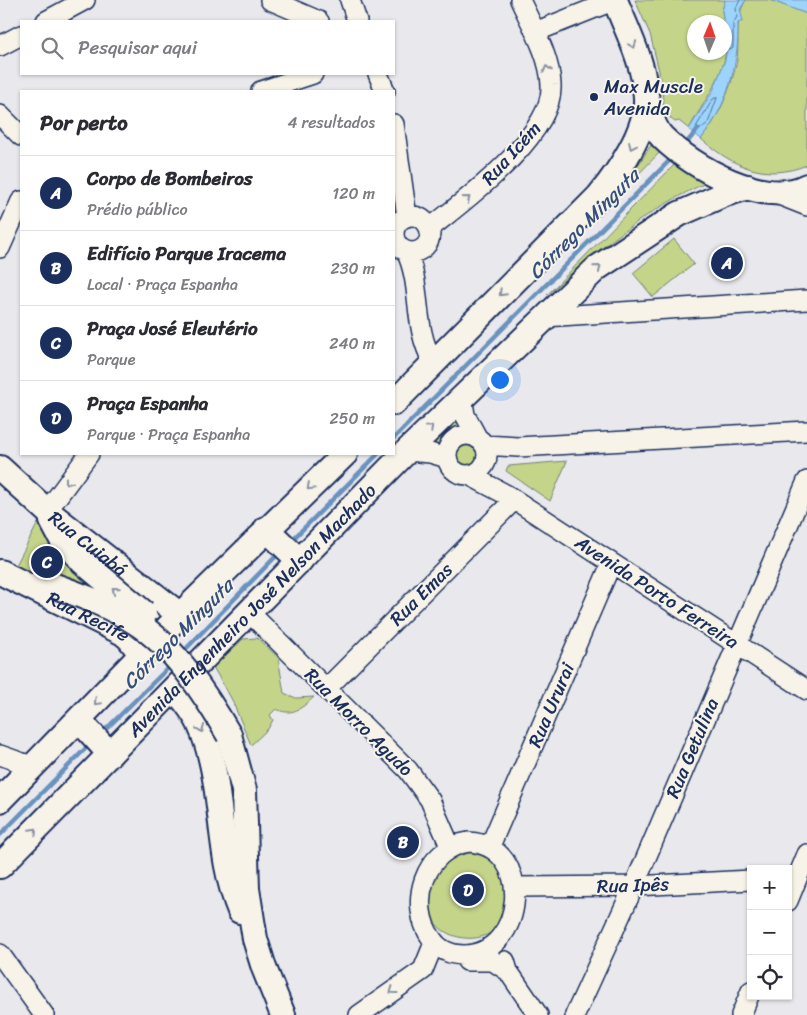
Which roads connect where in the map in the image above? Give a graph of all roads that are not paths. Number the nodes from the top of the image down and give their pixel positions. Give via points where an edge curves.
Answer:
1 (86, 0) edge
2 (270, 0) edge
3 (350, 0) edge
4 (520, 0) edge
5 (615, 0) edge
6 (48, 20) edge
7 (317, 20) edge
8 (358, 20) edge
9 (534, 32) junction
10 (20, 36) edge
11 (0, 46) edge
12 (310, 75) edge
13 (378, 75) edge
14 (265, 90) edge
15 (384, 90) edge
16 (647, 100) junction
17 (0, 115) edge
18 (395, 131) edge
19 (20, 135) edge
20 (807, 186) edge
21 (748, 187) junction
22 (772, 193) junction
23 (20, 203) edge
24 (807, 206) edge
25 (407, 218) junction
26 (429, 229) junction
27 (0, 248) edge
28 (406, 249) edge
29 (577, 288) junction
30 (807, 300) edge
31 (598, 314) junction
32 (544, 317) junction
33 (433, 362) junction
34 (462, 396) junction
35 (395, 402) edge
36 (807, 431) edge
37 (407, 451) junction
38 (88, 455) edge
39 (339, 456) edge
40 (481, 456) junction
41 (447, 458) junction
42 (0, 468) edge
43 (807, 481) edge
44 (511, 498) junction
45 (47, 511) junction
46 (284, 546) junction
47 (612, 564) junction
48 (7, 575) edge
49 (249, 612) junction
50 (180, 615) junction
51 (736, 643) junction
52 (142, 655) junction
53 (327, 688) junction
54 (174, 689) junction
55 (807, 690) edge
56 (229, 735) junction
57 (95, 738) junction
58 (0, 755) edge
59 (34, 767) junction
60 (0, 800) edge
61 (450, 846) junction
62 (490, 846) junction
63 (807, 854) edge
64 (0, 866) edge
65 (798, 878) edge
66 (747, 880) edge
67 (634, 886) junction
68 (516, 887) junction
69 (792, 892) edge
70 (502, 935) junction
71 (256, 939) junction
72 (434, 943) junction
73 (0, 954) edge
74 (423, 970) junction
75 (508, 971) junction
76 (747, 1000) edge
77 (44, 1015) edge
78 (283, 1015) edge
79 (359, 1015) edge
80 (538, 1015) edge
81 (576, 1015) edge
82 (741, 1015) edge

1 - 6 street
2 - 7 street
3 - 8 street
4 - 9 street, Rua Icém
5 - 9 street
5 -> 16 main road via 642,70
26 -> 9 street, Rua Icém via 491,179 541,124 551,86 542,49
10 - 11 street
12 - 14 street
13 - 15 street
16 - 21 main road via 654,125 662,138 725,180
16 -> 33 main road via 635,141 613,179
17 - 19 street
18 - 25 street
20 - 22 main road
21 - 22 main road
29 -> 21 main road, Avenida Engenheiro José Nelson Machado via 618,252 679,214
22 - 24 street
23 - 27 street
25 - 26 street via 421,219
25 - 28 street via 397,226
26 - 28 street via 429,241
28 - 33 street via 420,329
29 - 31 street via 587,305
29 - 32 main road, Avenida Engenheiro José Nelson Machado
30 - 31 street
31 - 32 street
32 - 34 main road, Avenida Engenheiro José Nelson Machado
33 - 35 main road
37 -> 34 main road, Avenida Engenheiro José Nelson Machado
34 - 40 street via 465,415
36 - 40 street via 518,447
37 - 41 street
37 - 46 main road, Avenida Engenheiro José Nelson Machado
38 -> 45 street
39 -> 46 main road, Avenida Engenheiro José Nelson Machado
40 - 41 street via 463,475 452,469
40 - 41 street via 471,436 456,438
40 - 44 street, Avenida Porto Ferreira
42 - 45 main road, Rua Cuiabá
43 - 51 street, Rua Getulina
44 - 47 street, Avenida Porto Ferreira
44 - 53 street, Rua Emas
45 - 50 main road, Rua Cuiabá
56 -> 45 main road, bridge via 218,703 199,667 171,637 83,562 60,538
46 - 49 main road, Avenida Engenheiro José Nelson Machado
46 - 50 main road, Avenida Engenheiro José Nelson Machado
47 - 51 street, Avenida Porto Ferreira
47 - 62 street, Rua Ururai
48 - 52 main road, Rua Recife via 123,633
48 - 56 main road, bridge via 55,586 113,609 154,636 202,690
49 - 53 street, Rua Morro Agudo
49 - 54 main road, Avenida Engenheiro José Nelson Machado
50 - 52 main road, Avenida Engenheiro José Nelson Machado
51 - 55 street, Avenida Porto Ferreira
51 - 67 street, Rua Getulina
52 -> 57 main road, Avenida Engenheiro José Nelson Machado
53 - 61 street, Rua Morro Agudo via 418,782 430,800
54 - 57 main road, Avenida Engenheiro José Nelson Machado
54 -> 71 main road via 191,708 207,745 235,900
56 - 71 main road via 244,790 247,889
57 - 59 main road, Avenida Engenheiro José Nelson Machado
64 -> 57 main road, Avenida Engenheiro José Nelson Machado
58 - 59 street
59 - 60 main road, Avenida Engenheiro José Nelson Machado
61 - 62 street via 469,842
61 - 72 street via 441,852 427,873 420,894 423,921
62 - 68 street via 507,865
63 - 65 street
65 - 69 street
66 - 67 street, Rua Ipês
67 - 68 street, Rua Ipês
67 - 81 street, Rua Getulina
68 - 70 street via 515,903
70 - 72 street via 493,946 470,955 443,951
70 - 75 street
71 - 78 main road
72 - 74 street
73 - 77 street
74 - 75 street via 441,963 485,960
74 -> 79 street
75 - 80 street
76 - 82 street

